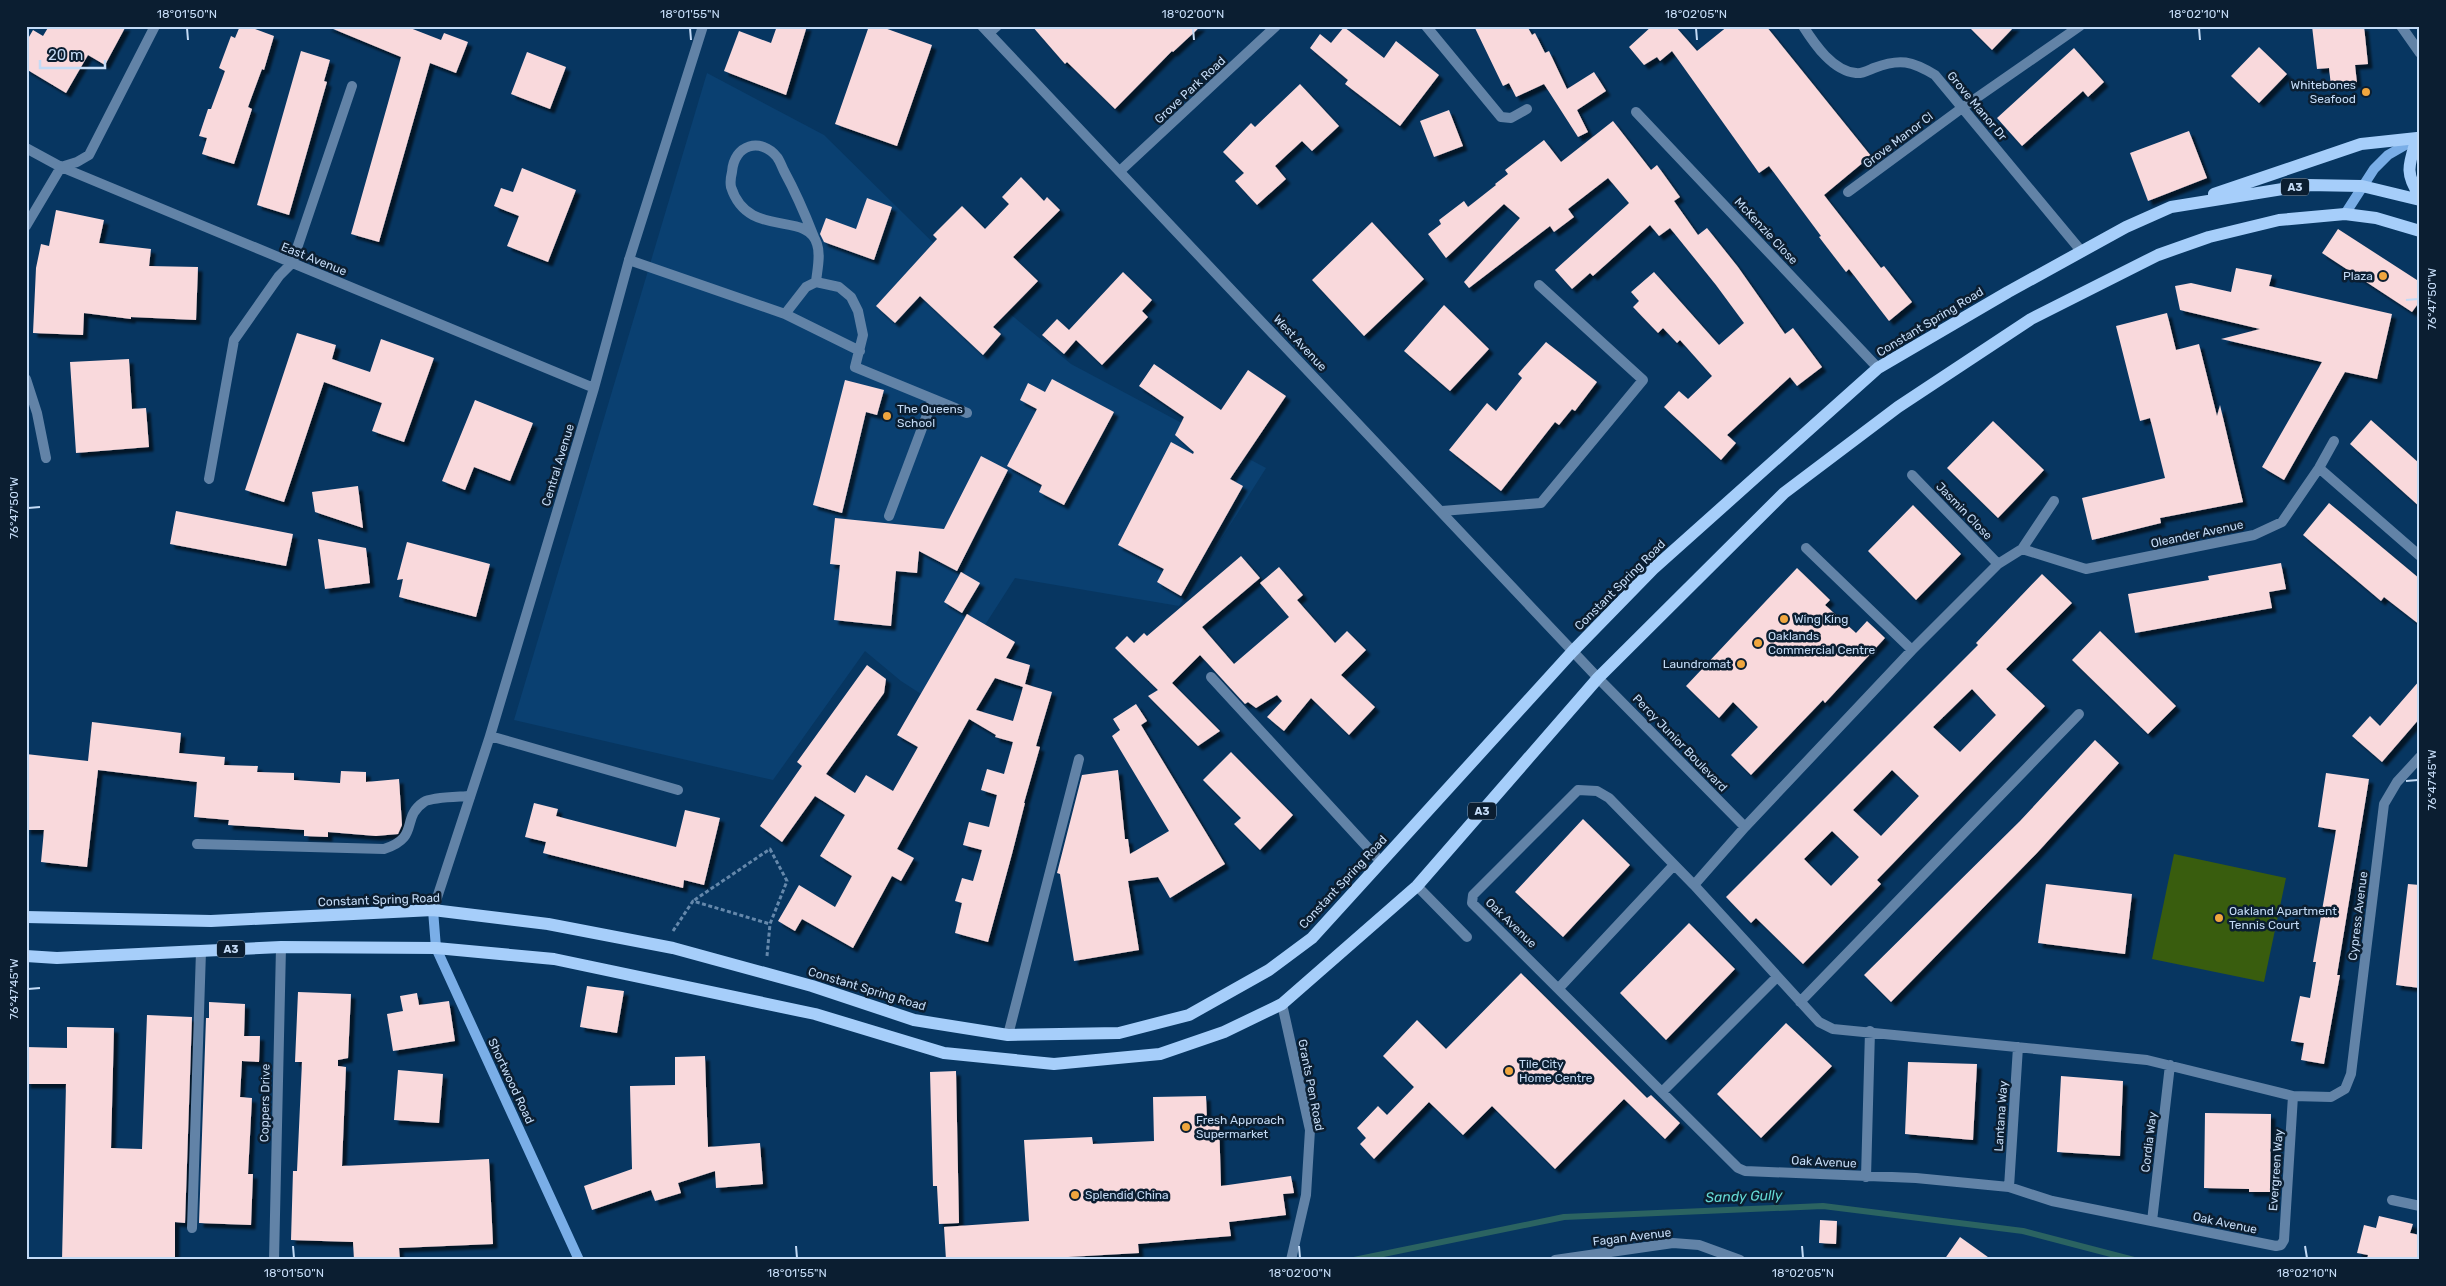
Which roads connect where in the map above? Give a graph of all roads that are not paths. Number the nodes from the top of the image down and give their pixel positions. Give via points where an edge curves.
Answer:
1 (155, 26) edge
2 (703, 26) edge
3 (1276, 26) edge
4 (1426, 26) edge
5 (1803, 26) edge
6 (2080, 26) edge
7 (2401, 26) edge
8 (989, 29) edge
9 (2420, 53) edge
10 (352, 86) dead end
11 (1962, 108) junction
12 (1527, 109) dead end
13 (1636, 112) dead end
14 (2418, 138) edge
15 (26, 148) edge
16 (61, 167) junction
17 (1120, 172) junction
18 (2362, 186) junction
19 (1848, 192) dead end
20 (2420, 196) edge
21 (2420, 200) edge
22 (2171, 208) junction
23 (2345, 214) junction
24 (26, 226) edge
25 (2420, 231) edge
26 (814, 237) junction
27 (2082, 252) junction
28 (629, 260) junction
29 (292, 263) junction
30 (816, 282) junction
31 (1539, 285) dead end
32 (785, 314) junction
33 (860, 350) junction
34 (1878, 368) junction
35 (26, 379) edge
36 (594, 388) junction
37 (933, 399) junction
38 (967, 412) dead end
39 (2334, 441) dead end
40 (46, 458) dead end
41 (2319, 468) junction
42 (1912, 475) dead end
43 (209, 478) dead end
44 (2054, 501) dead end
45 (1442, 511) junction
46 (889, 516) dead end
47 (1806, 548) dead end
48 (2022, 549) junction
49 (2420, 556) edge
50 (1998, 564) junction
51 (1912, 650) junction
52 (1574, 651) junction
53 (1211, 677) dead end
54 (1598, 678) junction
55 (2079, 714) dead end
56 (490, 736) junction
57 (2420, 756) edge
58 (1080, 759) dead end
59 (678, 790) dead end
60 (470, 796) junction
61 (1745, 827) junction
62 (197, 844) dead end
63 (1381, 862) junction
64 (1674, 865) junction
65 (1694, 885) junction
66 (1417, 886) junction
67 (434, 910) junction
68 (26, 917) edge
69 (1467, 937) dead end
70 (281, 947) junction
71 (436, 948) junction
72 (201, 951) junction
73 (26, 956) edge
74 (1777, 977) junction
75 (1559, 988) junction
76 (1800, 1002) junction
77 (1282, 1004) junction
78 (1870, 1031) junction
79 (1008, 1036) junction
80 (2018, 1047) junction
81 (2170, 1065) junction
82 (1662, 1092) junction
83 (2293, 1096) junction
84 (1866, 1177) junction
85 (2009, 1187) junction
86 (2392, 1200) dead end
87 (2420, 1206) edge
88 (2152, 1221) junction
89 (192, 1228) dead end
90 (2281, 1245) joint
91 (274, 1260) edge
92 (579, 1260) edge
93 (1291, 1260) edge
94 (1554, 1260) edge
95 (1740, 1260) edge

1 - 16 street via 89,155
2 - 28 street, Central Avenue
3 - 17 street, Grove Park Road
4 - 12 street via 1501,117 1511,118
5 - 11 street, Grove Manor Dr via 1813,42 1840,69 1858,74 1892,61 1916,64 1935,75
6 - 11 street, Grove Manor Cl
7 - 9 street
8 - 17 street, West Avenue
10 - 29 street
11 - 19 street, Grove Manor Cl
11 - 27 street, Grove Manor Dr
13 - 34 street, McKenzie Close
14 - 18 main road via 2388,154
14 - 20 main road via 2409,166 2410,182
14 - 22 main road via 2361,144
15 - 16 street, East Avenue
16 - 24 street
16 - 29 street, East Avenue
17 - 45 street, West Avenue
18 - 21 main road, Constant Spring Road / A3
18 - 22 main road, Constant Spring Road / A3 via 2307,185
18 - 23 main road
22 - 27 main road, Constant Spring Road / A3 via 2126,227
23 - 25 main road, A3 via 2376,218
23 - 54 main road, A3 via 2279,220 2209,237 2158,255 2030,319 1898,407 1784,493
26 - 26 street via 805,228 794,224 770,223 754,217 738,200 730,185 735,154 742,148 759,147 777,157
26 - 30 street via 818,245
27 - 34 main road, Constant Spring Road / A3
28 - 32 street
28 - 36 street, Central Avenue
29 - 36 street, East Avenue
29 - 43 street via 234,340
30 - 32 street via 806,287
30 - 33 street via 839,287 851,297 863,335
31 - 45 street via 1643,380 1541,503
32 - 33 street
33 - 37 street via 855,367
34 - 52 main road, Constant Spring Road / A3 via 1653,570
35 - 40 street
36 - 56 street, Central Avenue
37 - 38 street
37 - 46 street
39 - 41 street, Oleander Avenue
41 - 48 street, Oleander Avenue via 2282,522 2254,535 2086,569
41 - 49 street
42 - 50 street, Jasmin Close
44 - 48 street
45 - 52 street, West Avenue
47 - 51 street
48 - 50 street
50 - 51 street
51 - 61 street
52 - 54 street, West Avenue
52 - 63 main road, Constant Spring Road / A3
53 - 63 street
54 - 61 street, Percy Junior Boulevard
54 - 66 main road, A3
55 - 76 street
56 - 59 street
56 - 60 street, Central Avenue
57 - 83 street, Cypress Avenue via 2397,782 2384,804 2351,1074 2345,1089 2331,1098
58 - 79 street
60 - 62 street via 425,801 412,814 405,838 384,849
60 - 67 street, Central Avenue
61 - 65 street
63 - 79 main road, Constant Spring Road / A3 via 1312,938 1268,970 1189,1016 1119,1033
64 - 65 street
64 - 75 street
64 - 75 street, Oak Avenue via 1609,798 1597,791 1578,790 1473,895 1472,903
65 - 74 street
66 - 69 street
66 - 77 main road, A3
67 - 68 main road, Constant Spring Road / A3 via 211,921
67 - 71 main road, Shortwood Road
67 - 79 main road, Constant Spring Road / A3 via 548,924 663,946 812,986 914,1020
70 - 71 main road, A3
70 - 72 main road, A3
70 - 91 street, Coppers Drive
71 - 77 main road, A3 via 554,959 815,1014 944,1053 1054,1064 1160,1054 1224,1032
71 - 92 main road, Shortwood Road
72 - 73 main road, A3 via 57,958
72 - 89 street
74 - 76 street
74 - 82 street
75 - 82 street, Oak Avenue
76 - 78 street via 1819,1022 1833,1030
77 - 93 street, Grants Pen Road via 1310,1130 1306,1196
78 - 80 street
78 - 84 street
80 - 81 street
80 - 85 street, Lantana Way
81 - 83 street
81 - 88 street, Cordia Way
82 - 84 street, Oak Avenue via 1738,1168 1745,1171
83 - 90 street, Evergreen Way via 2284,1240
84 - 85 street, Oak Avenue
85 - 88 street, Oak Avenue via 2052,1201
86 - 87 street
88 - 90 street, Oak Avenue
94 - 95 street, Fagan Avenue via 1673,1243 1699,1245

